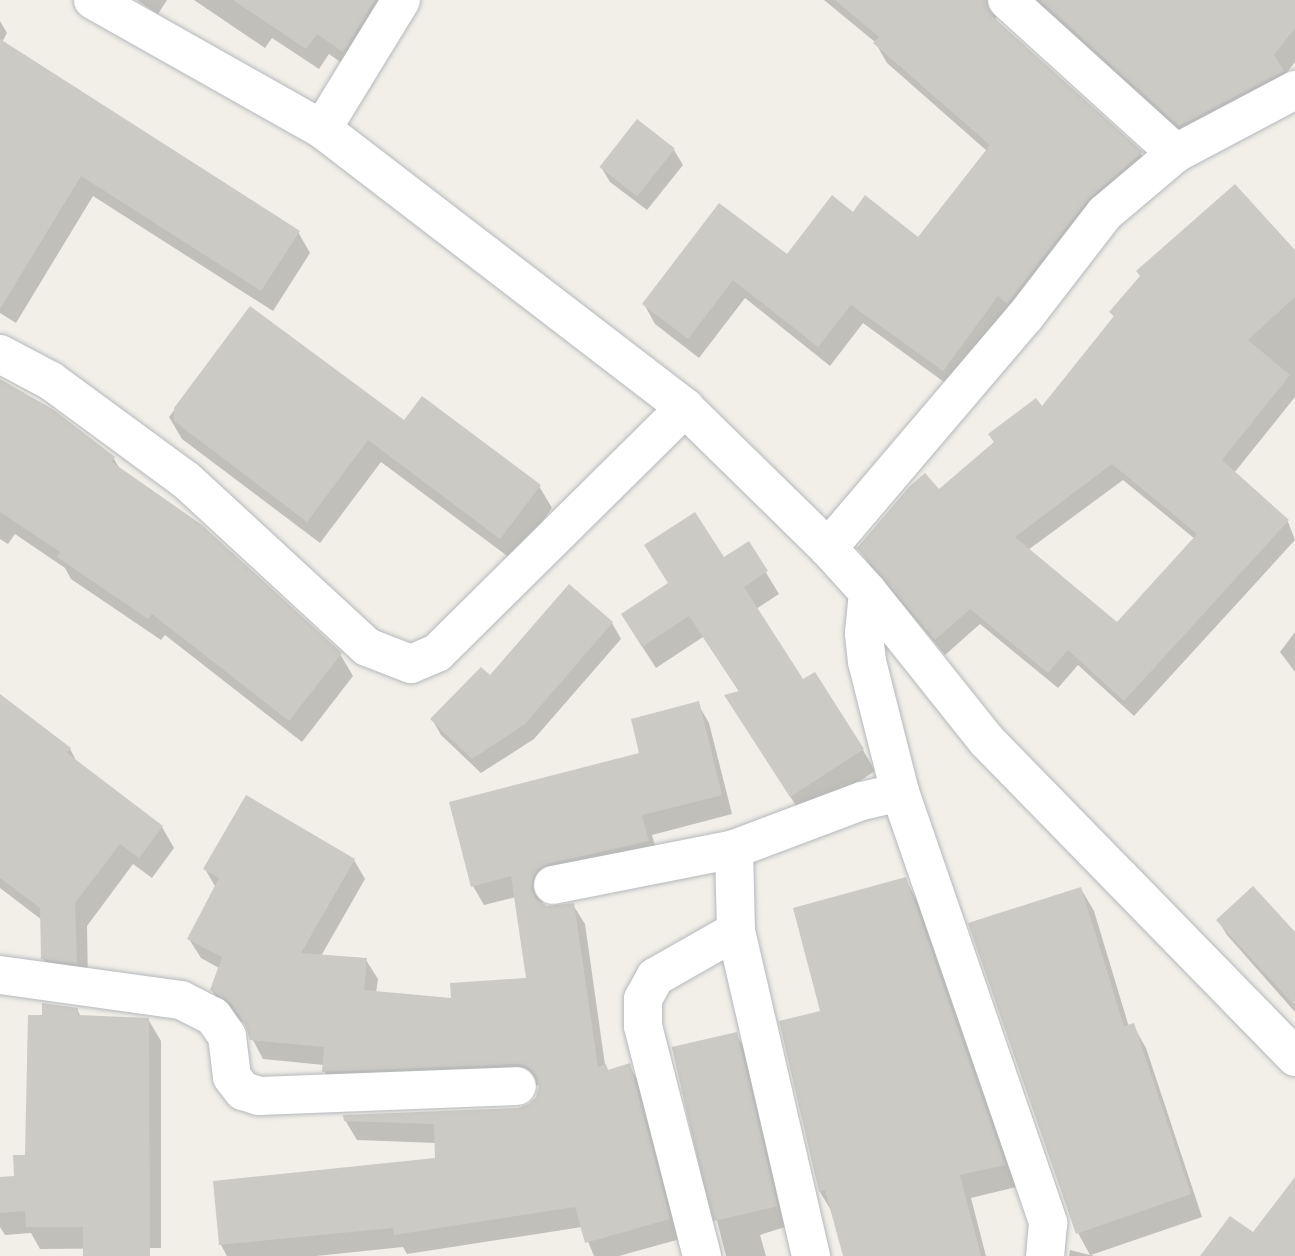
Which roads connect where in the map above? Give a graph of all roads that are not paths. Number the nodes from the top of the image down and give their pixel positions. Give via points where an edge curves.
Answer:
1 (93, 0) edge
2 (401, 0) edge
3 (1007, 0) edge
4 (1295, 90) edge
5 (322, 129) junction
6 (1177, 153) junction
7 (0, 354) edge
8 (685, 408) junction
9 (828, 548) junction
10 (868, 592) junction
11 (900, 792) junction
12 (734, 849) junction
13 (553, 885) dead end
14 (736, 932) junction
15 (0, 975) edge
16 (1295, 1057) edge
17 (517, 1086) dead end
18 (702, 1256) edge
19 (811, 1256) edge
20 (1045, 1256) edge

1 - 5 street
2 - 5 street
3 - 6 street
4 - 6 street
5 - 8 street
6 - 9 street via 1105,213 1024,318
7 - 8 street via 51,381 186,480 367,647 411,664 437,653
8 - 9 street
9 - 10 street
10 - 11 street via 867,662
10 - 16 street via 986,740
11 - 12 street via 862,801
11 - 20 street via 1048,1223
12 - 13 street
12 - 14 street
14 - 18 street via 655,977 643,999 643,1026
14 - 19 street
15 - 17 street via 181,1000 213,1016 227,1036 232,1077 243,1091 259,1096

